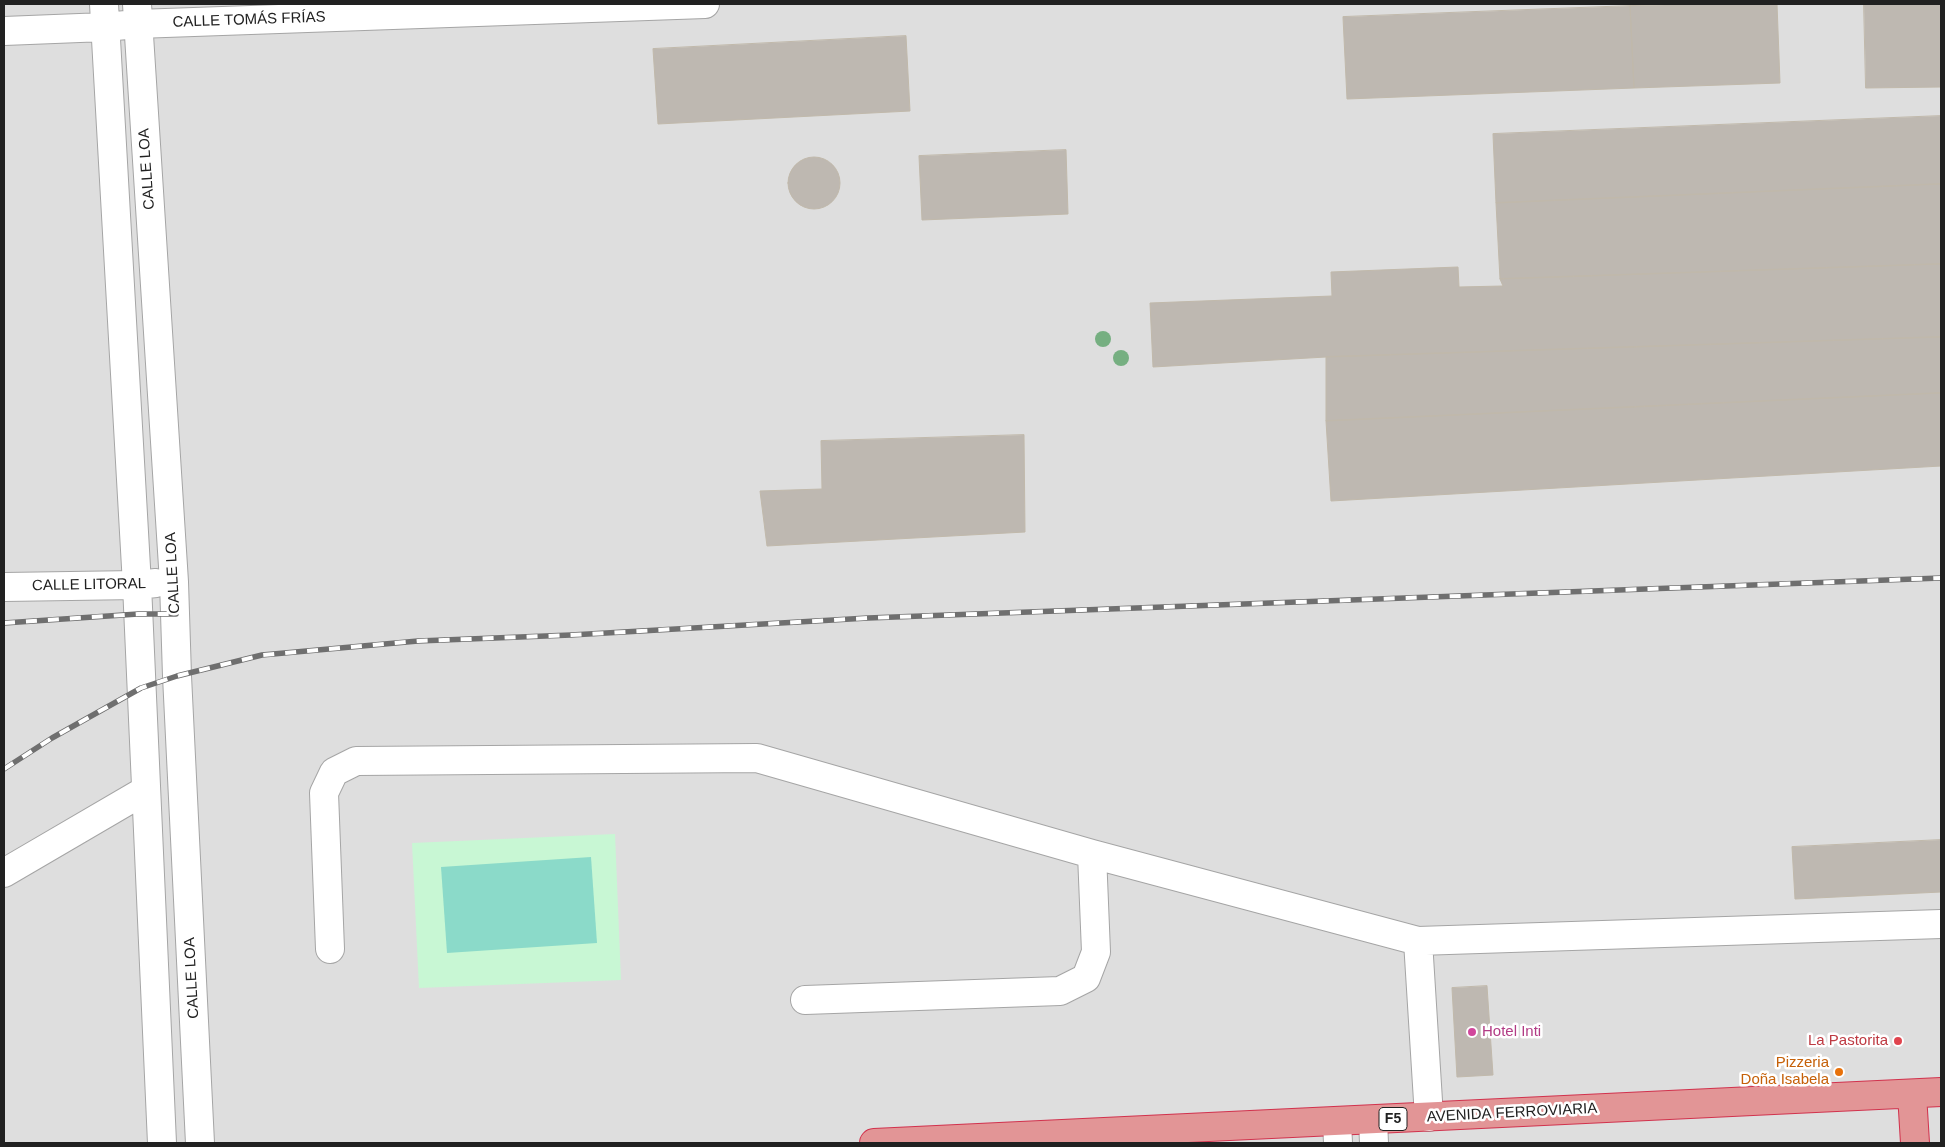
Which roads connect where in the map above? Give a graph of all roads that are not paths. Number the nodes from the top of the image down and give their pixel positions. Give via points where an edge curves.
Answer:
1 (705, 4) edge
2 (137, 14) edge
3 (105, 16) edge
4 (4, 31) edge
5 (174, 582) junction
6 (137, 585) junction
7 (4, 587) edge
8 (146, 790) junction
9 (1092, 854) junction
10 (4, 873) edge
11 (1941, 924) edge
12 (1418, 940) junction
13 (330, 949) dead end
14 (805, 1000) dead end
15 (1941, 1092) edge
16 (1912, 1094) junction
17 (1429, 1118) junction
18 (1337, 1132) edge
19 (1373, 1132) edge
20 (162, 1143) edge
21 (200, 1143) edge
22 (874, 1143) edge
23 (1915, 1143) edge

1 - 2 street, CALLE TOMÁS FRÍAS
2 - 3 street, CALLE TOMÁS FRÍAS
2 - 5 street, CALLE LOA
3 - 4 street, CALLE TOMÁS FRÍAS
3 - 6 street
5 - 6 street, CALLE LITORAL
5 - 21 street, CALLE LOA
6 - 7 street, CALLE LITORAL
6 - 8 street
8 - 10 street
8 - 20 street
9 - 12 street
9 - 13 street via 757,758 356,761 334,772 324,793
9 - 14 street via 1096,952 1086,978 1060,991
11 - 12 street
12 - 17 street
15 - 16 highway, AVENIDA FERROVIARIA / F5
16 - 17 highway, AVENIDA FERROVIARIA / F5
16 - 23 highway
17 - 19 highway, AVENIDA FERROVIARIA / F5
18 - 19 highway, AVENIDA FERROVIARIA / F5
18 - 22 highway, AVENIDA FERROVIARIA / F5

